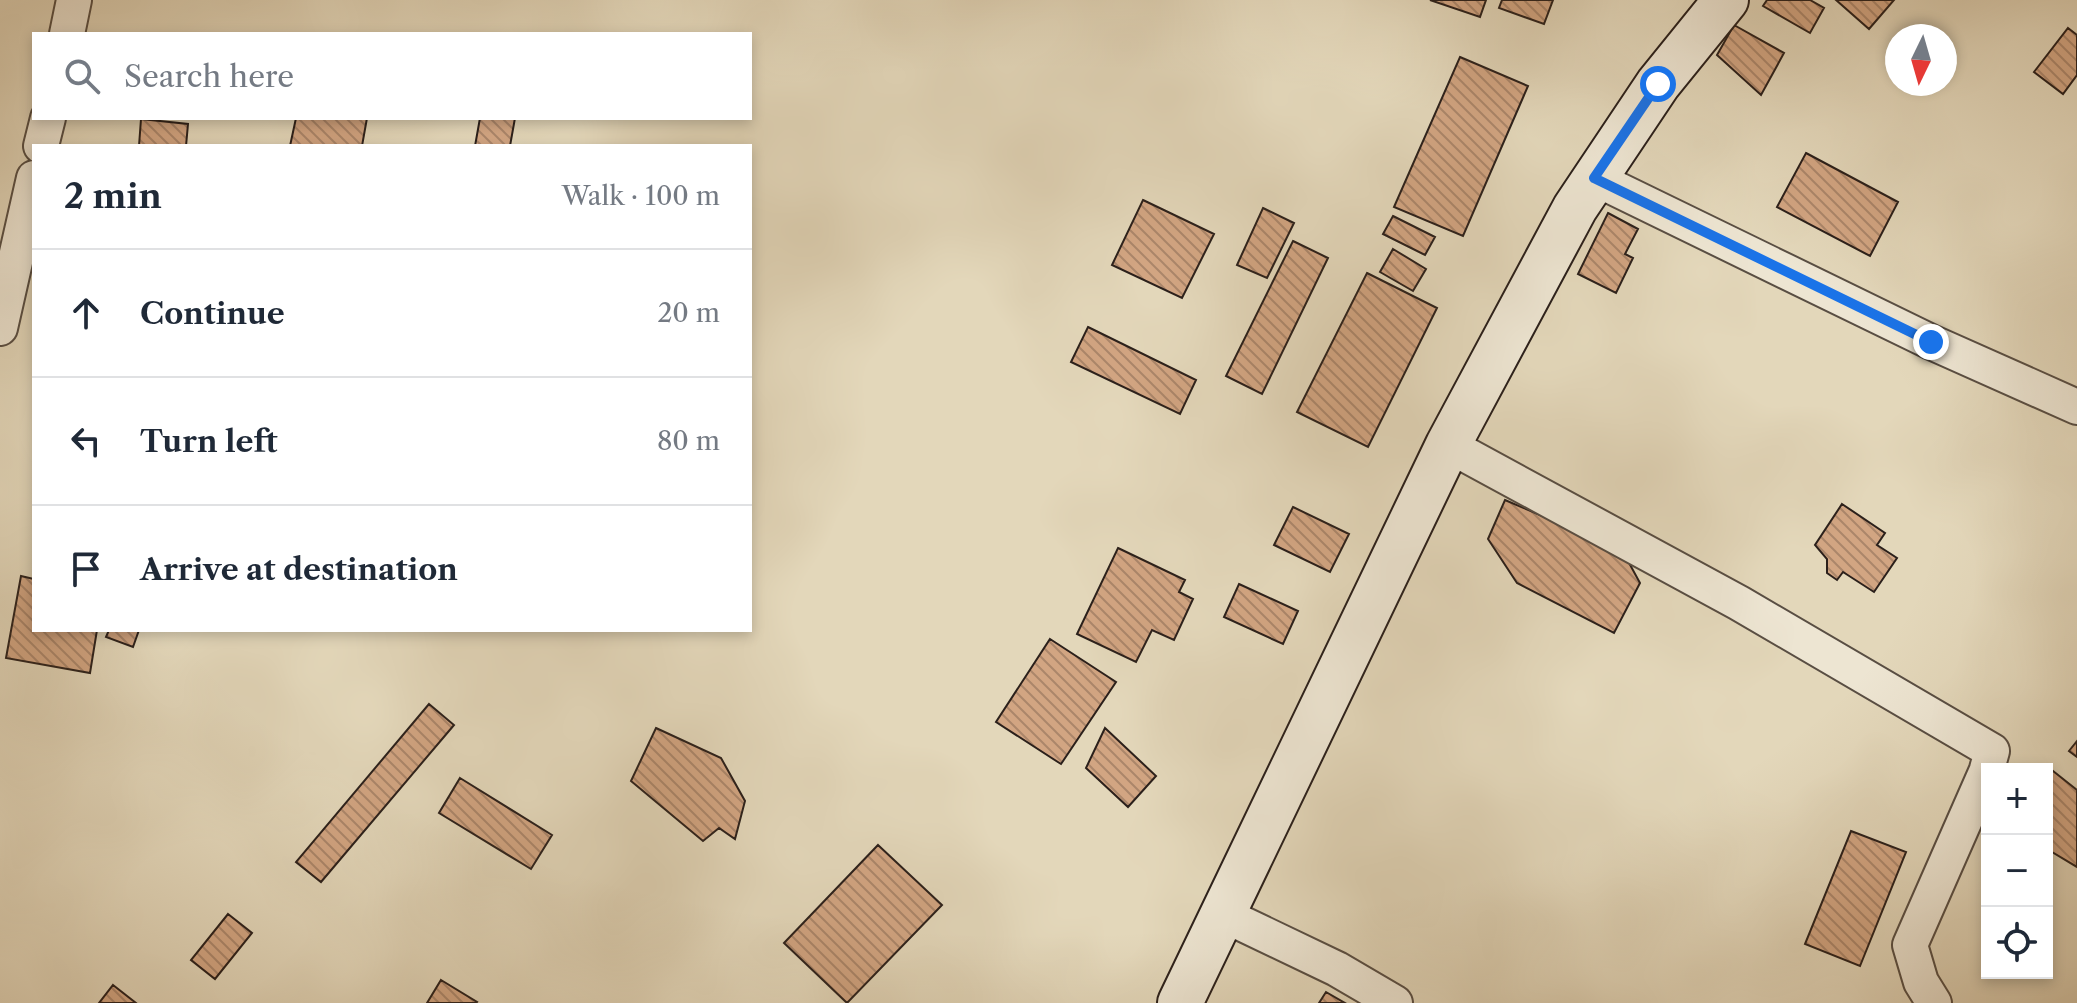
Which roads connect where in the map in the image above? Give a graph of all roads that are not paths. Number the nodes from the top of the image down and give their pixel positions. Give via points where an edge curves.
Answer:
1 (74, 0) edge
2 (1726, 0) edge
3 (67, 32) edge
4 (48, 120) edge
5 (42, 144) edge
6 (1594, 178) junction
7 (32, 187) edge
8 (0, 328) edge
9 (2077, 407) edge
10 (1448, 445) junction
11 (1989, 763) edge
12 (1981, 784) edge
13 (1222, 914) junction
14 (1180, 1003) edge
15 (1395, 1003) edge
16 (1934, 1003) edge

1 - 3 street
2 - 6 street via 1658,84
4 - 5 street
6 - 9 street
6 - 10 street
7 - 8 street
10 - 11 street via 1739,603 1992,751
10 - 13 street
12 - 16 street via 1910,945
13 - 14 street
13 - 15 street

